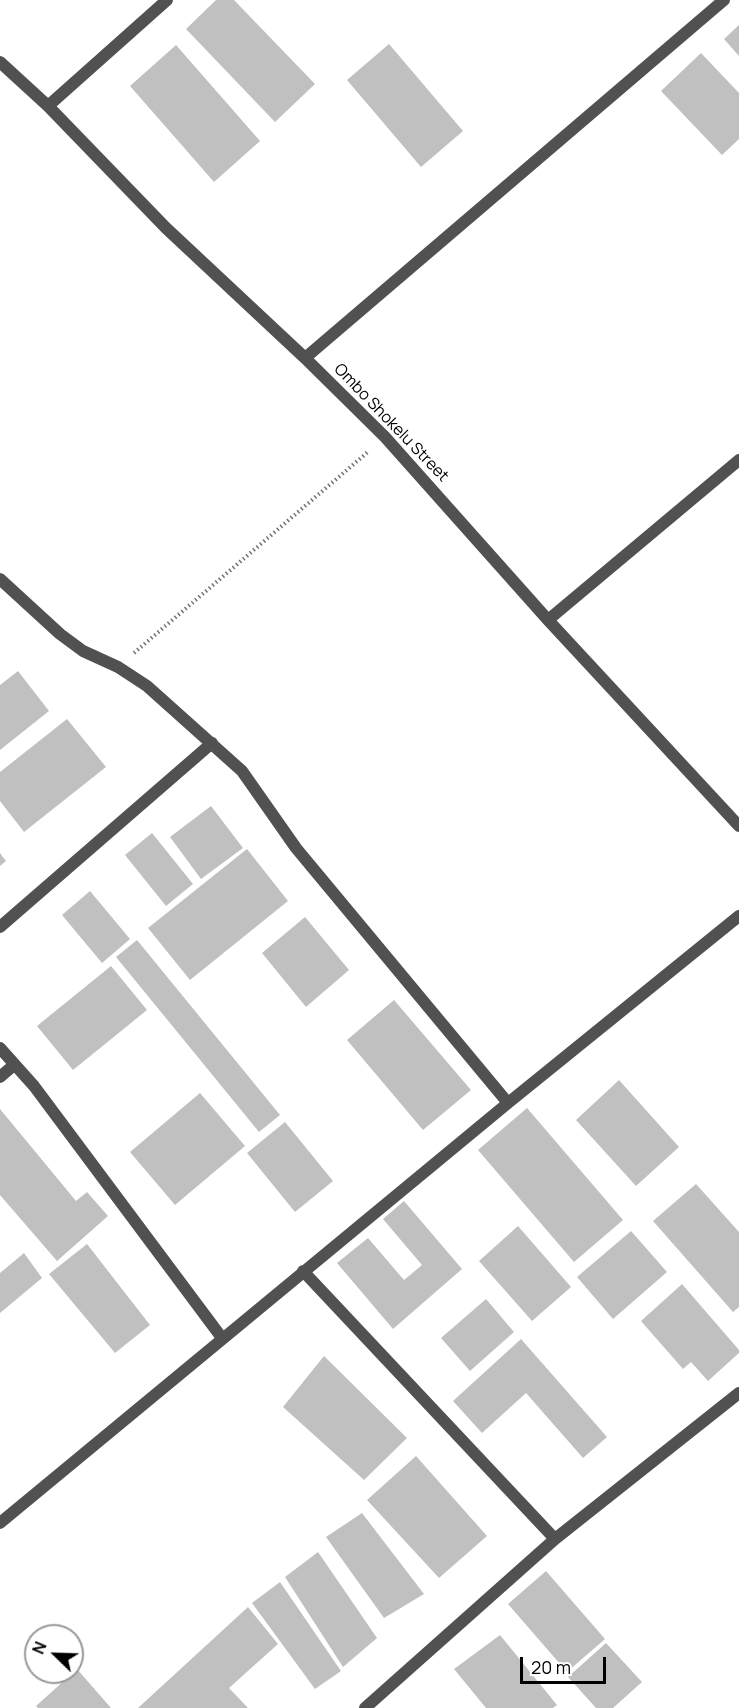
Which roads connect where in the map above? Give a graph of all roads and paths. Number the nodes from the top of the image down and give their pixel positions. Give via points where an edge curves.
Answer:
1 (167, 0) edge
2 (724, 0) edge
3 (0, 62) edge
4 (48, 106) junction
5 (306, 358) junction
6 (385, 437) junction
7 (739, 460) edge
8 (0, 579) edge
9 (548, 620) junction
10 (118, 667) junction
11 (212, 742) junction
12 (739, 825) edge
13 (739, 916) edge
14 (0, 927) edge
15 (0, 1048) edge
16 (14, 1065) junction
17 (0, 1077) edge
18 (508, 1103) junction
19 (303, 1271) junction
20 (222, 1338) junction
21 (739, 1393) edge
22 (0, 1523) edge
23 (555, 1539) junction
24 (365, 1708) edge

1 - 4 street
2 - 5 street
3 - 4 street, Ombo Shokelu Street
4 - 5 street, Ombo Shokelu Street via 166,228
5 - 6 street, Ombo Shokelu Street
6 - 9 street, Ombo Shokelu Street
6 - 10 path
7 - 9 street
8 - 10 street via 60,634 83,651
9 - 12 street, Ombo Shokelu Street
10 - 11 street via 147,686
11 - 14 street
11 - 18 street via 242,771 296,848
13 - 18 street
15 - 16 street
16 - 17 street
16 - 20 street via 34,1086
18 - 19 street
19 - 20 street
19 - 23 street
20 - 22 street
21 - 23 street
23 - 24 street

